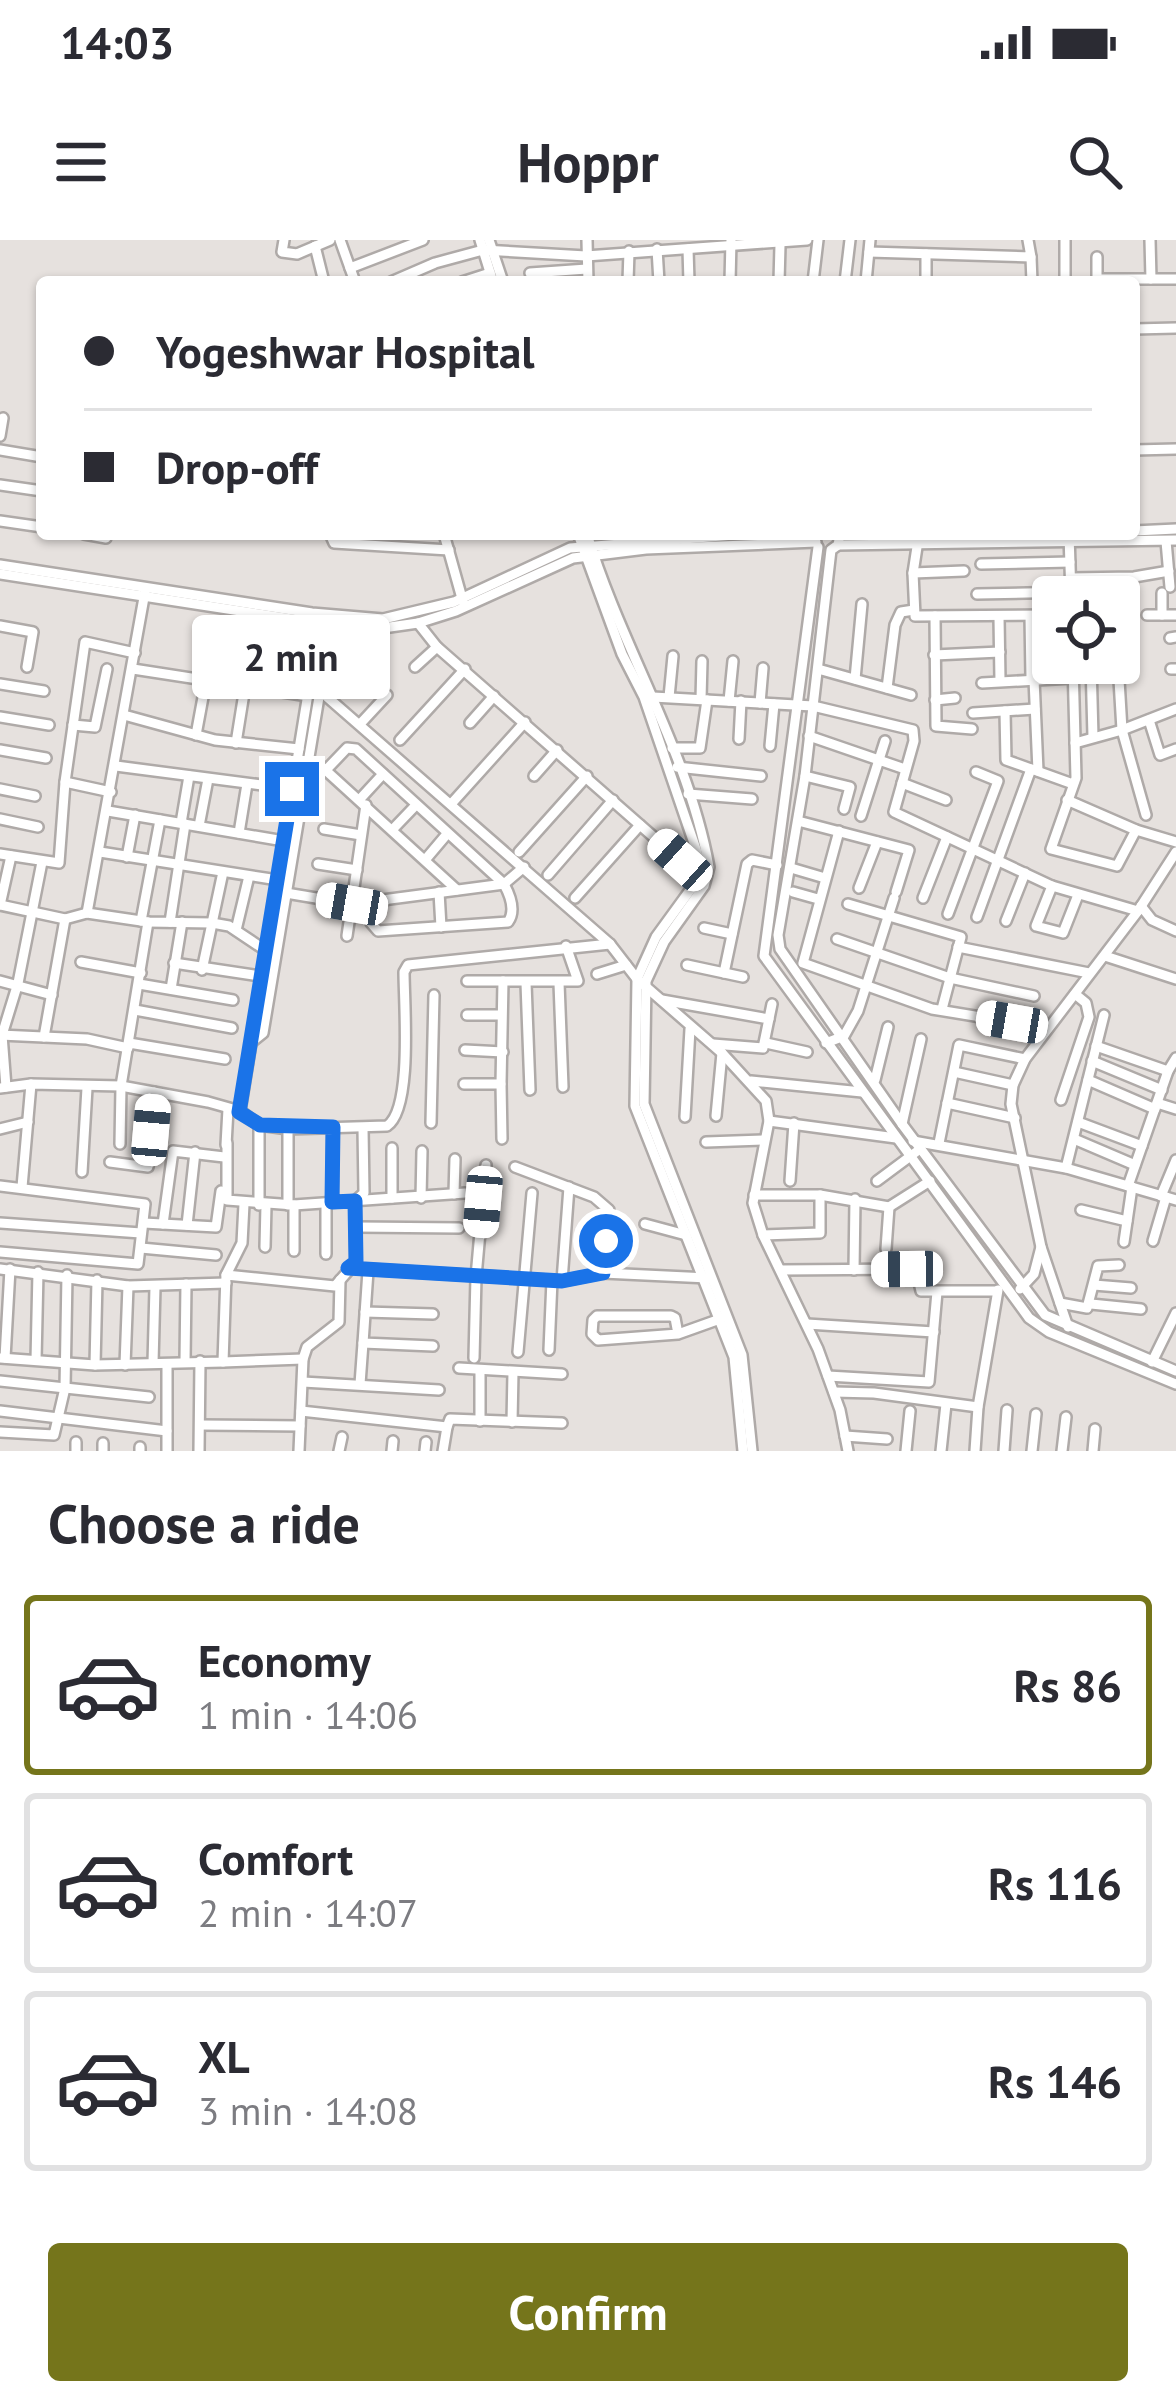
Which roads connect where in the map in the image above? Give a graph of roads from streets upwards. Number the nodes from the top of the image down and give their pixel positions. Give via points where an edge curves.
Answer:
1 (284, 240) edge
2 (330, 240) edge
3 (340, 240) edge
4 (424, 240) edge
5 (587, 240) edge
6 (807, 240) edge
7 (818, 240) edge
8 (850, 240) edge
9 (916, 240) edge
10 (946, 240) edge
11 (1028, 240) edge
12 (1065, 240) edge
13 (1150, 240) edge
14 (730, 243) edge
15 (780, 244) junction
16 (486, 245) edge
17 (315, 246) junction
18 (650, 246) edge
19 (870, 246) edge
20 (688, 249) junction
21 (628, 250) junction
22 (921, 253) junction
23 (945, 254) junction
24 (586, 256) junction
25 (1031, 257) junction
26 (1097, 257) dead end
27 (435, 263) junction
28 (350, 268) junction
29 (587, 269) junction
30 (530, 273) dead end
31 (321, 276) edge
32 (353, 276) edge
33 (417, 276) edge
34 (492, 276) edge
35 (500, 276) edge
36 (588, 276) edge
37 (628, 276) edge
38 (658, 276) edge
39 (688, 276) edge
40 (730, 276) edge
41 (779, 276) edge
42 (814, 276) edge
43 (846, 276) edge
44 (867, 276) edge
45 (925, 276) edge
46 (1032, 276) edge
47 (1065, 276) edge
48 (1097, 276) edge
49 (1140, 279) edge
50 (1151, 279) junction
51 (1176, 279) edge
52 (1176, 328) edge
53 (1140, 329) edge
54 (3, 418) dead end
55 (0, 436) edge
56 (1176, 449) edge
57 (0, 450) edge
58 (1140, 450) edge
59 (36, 456) edge
60 (0, 484) edge
61 (36, 490) edge
62 (0, 520) edge
63 (36, 526) edge
64 (1176, 529) edge
65 (1140, 531) edge
66 (1140, 539) edge
67 (333, 540) edge
68 (366, 540) edge
69 (402, 540) edge
70 (445, 540) edge
71 (582, 540) edge
72 (587, 540) edge
73 (702, 540) edge
74 (785, 540) edge
75 (918, 540) edge
76 (1035, 540) edge
77 (1069, 540) edge
78 (1171, 540) edge
79 (816, 541) edge
80 (836, 543) edge
81 (405, 546) junction
82 (916, 547) junction
83 (449, 550) junction
84 (588, 551) junction
85 (1070, 562) junction
86 (981, 564) dead end
87 (0, 569) edge
88 (964, 571) dead end
89 (1169, 571) junction
90 (913, 573) junction
91 (1071, 576) edge
92 (1140, 576) edge
93 (146, 591) junction
94 (976, 594) dead end
95 (1032, 594) edge
96 (464, 603) junction
97 (862, 604) dead end
98 (914, 610) junction
99 (1147, 615) dead end
100 (1162, 615) junction
101 (1176, 615) edge
102 (935, 616) junction
103 (1000, 616) junction
104 (1030, 616) joint
105 (326, 619) junction
106 (418, 623) junction
107 (1, 626) edge
108 (0, 636) edge
109 (437, 647) junction
110 (136, 652) junction
111 (1000, 652) junction
112 (934, 655) junction
113 (673, 656) dead end
114 (702, 661) dead end
115 (733, 661) dead end
116 (27, 667) dead end
117 (415, 667) dead end
118 (763, 668) dead end
119 (107, 669) dead end
120 (465, 669) junction
121 (818, 669) junction
122 (133, 670) junction
123 (855, 679) junction
124 (1032, 679) joint
125 (206, 681) junction
126 (1000, 681) junction
127 (982, 683) dead end
128 (0, 684) edge
129 (1032, 684) edge
130 (1073, 684) edge
131 (1092, 684) edge
132 (1119, 684) edge
133 (315, 685) junction
134 (244, 687) junction
135 (887, 688) junction
136 (44, 691) dead end
137 (388, 695) dead end
138 (494, 695) junction
139 (911, 695) dead end
140 (308, 696) junction
141 (649, 697) junction
142 (669, 697) junction
143 (956, 698) dead end
144 (704, 699) junction
145 (935, 700) junction
146 (735, 701) junction
147 (760, 703) junction
148 (774, 704) junction
149 (806, 705) junction
150 (1035, 709) junction
151 (1176, 709) edge
152 (1006, 711) junction
153 (973, 713) dead end
154 (99, 716) junction
155 (0, 717) edge
156 (124, 719) junction
157 (1149, 720) junction
158 (525, 722) junction
159 (361, 723) junction
160 (470, 723) dead end
161 (49, 725) dead end
162 (73, 725) junction
163 (972, 729) dead end
164 (1122, 730) junction
165 (196, 735) junction
166 (809, 736) junction
167 (1093, 737) junction
168 (739, 739) dead end
169 (400, 740) dead end
170 (885, 741) dead end
171 (236, 742) junction
172 (1075, 742) junction
173 (770, 746) dead end
174 (672, 748) junction
175 (299, 749) junction
176 (1176, 749) edge
177 (0, 750) edge
178 (557, 750) junction
179 (46, 758) dead end
180 (878, 760) junction
181 (116, 766) junction
182 (674, 767) junction
183 (905, 769) junction
184 (1035, 770) junction
185 (976, 772) dead end
186 (383, 774) junction
187 (189, 776) junction
188 (533, 776) dead end
189 (587, 776) junction
190 (761, 776) dead end
191 (805, 776) junction
192 (208, 779) junction
193 (65, 782) junction
194 (902, 783) junction
195 (247, 784) junction
196 (1072, 784) junction
197 (0, 789) edge
198 (292, 789) junction
199 (111, 792) junction
200 (688, 794) junction
201 (35, 796) dead end
202 (752, 799) dead end
203 (613, 800) junction
204 (946, 800) dead end
205 (1067, 800) junction
206 (363, 801) junction
207 (452, 803) junction
208 (416, 805) junction
209 (844, 808) dead end
210 (108, 811) junction
211 (134, 815) junction
212 (1146, 815) dead end
213 (861, 816) dead end
214 (0, 819) edge
215 (160, 820) junction
216 (798, 821) junction
217 (183, 824) junction
218 (640, 825) junction
219 (200, 826) junction
220 (38, 827) dead end
221 (324, 829) dead end
222 (393, 830) junction
223 (1136, 830) junction
224 (839, 831) junction
225 (239, 833) junction
226 (447, 834) junction
227 (782, 834) junction
228 (362, 836) junction
229 (796, 836) junction
230 (947, 837) junction
231 (284, 841) junction
232 (877, 842) junction
233 (1176, 842) edge
234 (970, 850) junction
235 (519, 851) dead end
236 (100, 852) junction
237 (1176, 853) edge
238 (6, 855) edge
239 (127, 856) junction
240 (152, 860) junction
241 (425, 860) junction
242 (680, 860) dead end
243 (42, 862) junction
244 (997, 863) junction
245 (319, 864) dead end
246 (179, 865) junction
247 (777, 865) junction
248 (524, 867) junction
249 (791, 868) junction
250 (357, 870) junction
251 (223, 872) junction
252 (1025, 873) junction
253 (1162, 874) junction
254 (249, 875) junction
255 (548, 875) dead end
256 (825, 878) junction
257 (1176, 880) edge
258 (504, 884) junction
259 (1052, 886) junction
260 (280, 888) junction
261 (859, 888) dead end
262 (457, 890) junction
263 (439, 892) junction
264 (793, 892) dead end
265 (1078, 896) junction
266 (575, 898) dead end
267 (922, 898) dead end
268 (818, 899) junction
269 (370, 901) junction
270 (352, 904) junction
271 (848, 904) dead end
272 (0, 905) edge
273 (1140, 909) junction
274 (87, 913) junction
275 (31, 914) junction
276 (948, 914) dead end
277 (888, 916) junction
278 (977, 917) dead end
279 (65, 920) junction
280 (144, 921) junction
281 (1006, 921) dead end
282 (176, 922) junction
283 (212, 923) junction
284 (441, 927) junction
285 (704, 928) dead end
286 (236, 930) junction
287 (1176, 931) edge
288 (732, 934) junction
289 (347, 936) dead end
290 (837, 939) dead end
291 (610, 944) junction
292 (566, 946) junction
293 (958, 947) junction
294 (265, 950) junction
295 (877, 952) junction
296 (1105, 956) junction
297 (81, 962) dead end
298 (174, 963) junction
299 (626, 964) junction
300 (687, 965) dead end
301 (202, 970) junction
302 (724, 973) junction
303 (1089, 973) junction
304 (597, 974) dead end
305 (260, 976) junction
306 (743, 977) dead end
307 (950, 978) junction
308 (140, 979) junction
309 (1176, 979) edge
310 (0, 981) edge
311 (467, 981) dead end
312 (503, 981) junction
313 (17, 983) junction
314 (526, 983) junction
315 (559, 983) junction
316 (642, 983) junction
317 (865, 986) junction
318 (171, 988) junction
319 (52, 994) junction
320 (1075, 994) junction
321 (434, 995) dead end
322 (1034, 996) dead end
323 (658, 999) junction
324 (233, 1000) dead end
325 (772, 1004) dead end
326 (135, 1010) junction
327 (942, 1010) junction
328 (467, 1015) dead end
329 (501, 1015) junction
330 (1104, 1016) dead end
331 (769, 1019) junction
332 (232, 1028) dead end
333 (888, 1028) dead end
334 (1048, 1028) junction
335 (690, 1029) junction
336 (1, 1035) edge
337 (844, 1036) junction
338 (44, 1037) junction
339 (921, 1039) dead end
340 (253, 1041) junction
341 (710, 1043) junction
342 (766, 1043) junction
343 (826, 1043) junction
344 (128, 1045) junction
345 (1096, 1046) junction
346 (465, 1050) dead end
347 (502, 1052) junction
348 (807, 1052) dead end
349 (404, 1053) junction
350 (722, 1053) junction
351 (432, 1055) junction
352 (1176, 1058) edge
353 (225, 1059) dead end
354 (1025, 1059) junction
355 (1092, 1061) junction
356 (954, 1072) junction
357 (1088, 1080) junction
358 (751, 1081) junction
359 (874, 1081) junction
360 (1168, 1081) edge
361 (32, 1084) junction
362 (464, 1084) dead end
363 (502, 1084) junction
364 (1013, 1085) junction
365 (122, 1086) junction
366 (563, 1087) dead end
367 (3, 1088) edge
368 (87, 1088) junction
369 (530, 1090) dead end
370 (154, 1092) junction
371 (862, 1092) junction
372 (1061, 1100) dead end
373 (947, 1102) junction
374 (1156, 1106) junction
375 (1176, 1109) edge
376 (234, 1110) junction
377 (716, 1116) dead end
378 (685, 1117) dead end
379 (1015, 1118) junction
380 (769, 1121) junction
381 (28, 1122) junction
382 (1078, 1122) junction
383 (431, 1123) dead end
384 (794, 1123) junction
385 (902, 1124) junction
386 (260, 1125) junction
387 (333, 1127) junction
388 (362, 1128) junction
389 (0, 1129) edge
390 (288, 1129) junction
391 (896, 1138) junction
392 (502, 1139) dead end
393 (1074, 1139) junction
394 (763, 1140) junction
395 (706, 1142) dead end
396 (227, 1143) junction
397 (120, 1144) dead end
398 (919, 1144) junction
399 (939, 1144) junction
400 (658, 1145) junction
401 (1142, 1146) junction
402 (392, 1148) dead end
403 (422, 1151) dead end
404 (195, 1152) junction
405 (911, 1156) junction
406 (224, 1157) junction
407 (455, 1159) dead end
408 (1176, 1160) edge
409 (110, 1162) dead end
410 (1026, 1162) junction
411 (486, 1165) dead end
412 (1135, 1166) junction
413 (515, 1167) dead end
414 (1066, 1168) junction
415 (82, 1172) dead end
416 (930, 1180) junction
417 (790, 1181) dead end
418 (878, 1181) dead end
419 (0, 1186) edge
420 (1130, 1186) junction
421 (22, 1187) junction
422 (569, 1187) junction
423 (532, 1193) dead end
424 (754, 1195) junction
425 (820, 1195) junction
426 (392, 1198) junction
427 (422, 1198) junction
428 (1168, 1198) edge
429 (855, 1199) junction
430 (224, 1200) junction
431 (355, 1201) junction
432 (329, 1202) junction
433 (244, 1204) junction
434 (262, 1205) junction
435 (291, 1205) junction
436 (889, 1207) junction
437 (1081, 1210) dead end
438 (1127, 1221) junction
439 (0, 1223) edge
440 (163, 1224) junction
441 (187, 1225) junction
442 (645, 1225) dead end
443 (356, 1227) junction
444 (143, 1228) junction
445 (459, 1228) dead end
446 (686, 1235) junction
447 (763, 1235) junction
448 (1153, 1241) dead end
449 (1124, 1242) dead end
450 (265, 1247) dead end
451 (1041, 1247) junction
452 (141, 1248) junction
453 (886, 1250) dead end
454 (294, 1251) dead end
455 (0, 1252) edge
456 (326, 1254) dead end
457 (216, 1255) dead end
458 (1119, 1265) dead end
459 (348, 1268) junction
460 (5, 1269) edge
461 (368, 1270) junction
462 (782, 1270) junction
463 (854, 1270) junction
464 (38, 1272) junction
465 (603, 1273) junction
466 (67, 1275) junction
467 (1018, 1275) junction
468 (476, 1277) junction
469 (525, 1278) junction
470 (707, 1278) junction
471 (226, 1279) junction
472 (97, 1280) junction
473 (340, 1280) junction
474 (557, 1280) junction
475 (186, 1284) junction
476 (1094, 1285) junction
477 (128, 1286) junction
478 (155, 1287) junction
479 (1002, 1287) junction
480 (1131, 1288) dead end
481 (1019, 1290) junction
482 (937, 1292) junction
483 (1060, 1303) junction
484 (1090, 1304) junction
485 (1141, 1309) dead end
486 (365, 1312) junction
487 (1176, 1313) edge
488 (433, 1314) dead end
489 (719, 1319) junction
490 (807, 1324) junction
491 (1069, 1328) junction
492 (934, 1332) junction
493 (678, 1334) junction
494 (363, 1343) junction
495 (433, 1346) dead end
496 (549, 1350) dead end
497 (518, 1352) dead end
498 (3, 1358) edge
499 (303, 1359) junction
500 (36, 1360) junction
501 (184, 1361) junction
502 (200, 1361) junction
503 (224, 1362) junction
504 (1152, 1362) junction
505 (65, 1363) junction
506 (153, 1363) junction
507 (167, 1364) junction
508 (477, 1364) junction
509 (125, 1365) junction
510 (95, 1366) junction
511 (459, 1368) dead end
512 (1176, 1371) edge
513 (513, 1372) junction
514 (562, 1373) dead end
515 (828, 1376) junction
516 (0, 1381) edge
517 (303, 1382) junction
518 (360, 1384) junction
519 (1176, 1384) edge
520 (65, 1388) junction
521 (439, 1390) dead end
522 (834, 1392) junction
523 (149, 1397) dead end
524 (946, 1404) junction
525 (978, 1407) junction
526 (1007, 1410) dead end
527 (0, 1411) edge
528 (301, 1411) junction
529 (910, 1412) dead end
530 (1036, 1414) dead end
531 (1066, 1417) dead end
532 (58, 1418) junction
533 (480, 1421) junction
534 (512, 1422) junction
535 (562, 1423) dead end
536 (200, 1425) junction
537 (299, 1426) junction
538 (447, 1426) junction
539 (1095, 1429) dead end
540 (167, 1431) junction
541 (0, 1432) edge
542 (19, 1433) junction
543 (51, 1436) junction
544 (845, 1436) junction
545 (342, 1437) dead end
546 (887, 1439) dead end
547 (19, 1451) edge
548 (51, 1451) edge
549 (167, 1451) edge
550 (200, 1451) edge
551 (299, 1451) edge
552 (339, 1451) edge
553 (443, 1451) edge
554 (743, 1451) edge
555 (752, 1451) edge
556 (848, 1451) edge
557 (906, 1451) edge
558 (940, 1451) edge
559 (975, 1451) edge
560 (1004, 1451) edge
561 (1032, 1451) edge
562 (1062, 1451) edge
563 (1093, 1451) edge

1 - 17 street via 283,252
2 - 17 street
3 - 28 street
4 - 27 street
4 - 28 street
5 - 24 street
6 - 15 street
7 - 42 street
8 - 43 street
9 - 22 street
10 - 23 street
11 - 25 street
12 - 47 street
13 - 50 street
14 - 15 street
14 - 20 street
14 - 40 street
15 - 41 street
16 - 24 street
16 - 27 street
16 - 34 street
16 - 35 street
17 - 31 street
18 - 20 street
18 - 21 street
18 - 38 street
19 - 22 street
19 - 44 street
20 - 39 street
21 - 24 street
21 - 37 street
22 - 23 street
22 - 45 street
23 - 25 street
24 - 29 street
25 - 46 street
26 - 48 street
27 - 33 street
28 - 32 street
29 - 30 street
29 - 36 street
49 - 50 street
50 - 51 street
52 - 53 street
54 - 55 street
56 - 58 street
57 - 59 street
60 - 61 street
62 - 63 street
64 - 65 street
66 - 78 street
67 - 68 street
68 - 81 street
69 - 81 street
70 - 83 street
71 - 84 street
72 - 84 street
73 - 84 street
74 - 79 street
75 - 82 street
76 - 82 street
77 - 85 street
78 - 89 street
79 - 80 street
79 - 149 street
80 - 82 street
80 - 121 street
81 - 83 street
82 - 90 street
83 - 96 street
84 - 96 street
84 - 141 street
85 - 86 street
85 - 91 street
87 - 93 street
88 - 90 street
89 - 92 street
89 - 100 street
90 - 98 street
93 - 105 street
93 - 110 street
94 - 95 street
96 - 105 street via 397,617
96 - 106 street
97 - 123 street
98 - 102 street
98 - 135 street via 901,611 895,625
99 - 100 street
100 - 101 street
102 - 103 street
102 - 112 street
103 - 104 street
103 - 111 street
104 - 124 street
105 - 106 street via 383,628
105 - 133 street
106 - 109 street
107 - 108 street
107 - 116 street via 33,632
109 - 117 street
109 - 120 street
110 - 122 street
110 - 162 street via 85,642
111 - 112 street
111 - 126 street
112 - 145 street
113 - 142 street
114 - 144 street
115 - 146 street
118 - 147 street
119 - 154 street
120 - 138 street
120 - 169 street
121 - 123 street
121 - 149 street
122 - 125 street
122 - 156 street
123 - 135 street
124 - 126 street
125 - 134 street
125 - 165 street
126 - 127 street
128 - 136 street
129 - 150 street
130 - 172 street
131 - 167 street
132 - 164 street
133 - 140 street
133 - 159 street via 349,704
133 - 260 street
134 - 140 street
134 - 171 street
135 - 139 street
137 - 159 street
138 - 158 street
138 - 160 street
140 - 175 street
141 - 142 street
141 - 174 street
141 - 182 street
142 - 144 street
143 - 145 street
144 - 146 street
144 - 174 street via 700,748
145 - 163 street via 936,726
146 - 147 street
146 - 168 street
147 - 148 street
148 - 149 street
148 - 173 street
149 - 166 street
149 - 183 street via 913,730
149 - 227 street
150 - 152 street
150 - 184 street
151 - 157 street
152 - 153 street
152 - 184 street via 1006,760
154 - 156 street
154 - 162 street via 95,727
155 - 161 street
156 - 165 street
156 - 181 street
157 - 164 street
157 - 176 street via 1160,755
158 - 178 street
158 - 207 street
159 - 207 street
162 - 193 street
164 - 167 street
164 - 212 street
165 - 171 street
166 - 180 street
166 - 191 street
167 - 172 street
170 - 180 street
171 - 175 street
172 - 196 street
174 - 182 street
175 - 198 street
177 - 179 street
178 - 188 street
178 - 189 street
180 - 183 street
180 - 213 street
181 - 187 street
181 - 199 street
182 - 190 street
182 - 200 street
182 - 316 street via 700,868 646,953
183 - 194 street
184 - 196 street
184 - 244 street
185 - 234 street via 998,781
186 - 206 street
186 - 206 street via 352,747 324,768
186 - 208 street
187 - 192 street
187 - 217 street
189 - 203 street
189 - 235 street
191 - 209 street via 850,787
191 - 216 street
192 - 195 street
192 - 219 street
193 - 199 street
193 - 243 street via 59,863
194 - 204 street
194 - 230 street via 894,812
195 - 198 street
195 - 225 street
196 - 205 street
197 - 201 street
198 - 231 street
199 - 210 street
200 - 202 street
200 - 316 street via 707,878
203 - 218 street
203 - 255 street
205 - 223 street
205 - 223 street via 1051,849 1117,866
206 - 222 street
206 - 228 street
207 - 248 street
208 - 222 street
208 - 226 street
210 - 211 street
210 - 236 street
211 - 215 street
211 - 239 street
214 - 220 street
215 - 217 street
215 - 240 street
216 - 224 street
216 - 229 street
217 - 219 street
217 - 246 street
218 - 242 street
218 - 266 street
219 - 225 street
221 - 228 street
222 - 241 street
223 - 233 street
224 - 232 street
224 - 256 street
225 - 231 street
226 - 241 street
226 - 258 street
227 - 229 street
227 - 247 street
228 - 250 street
229 - 249 street
230 - 234 street
230 - 267 street
231 - 260 street
232 - 261 street
232 - 277 street via 909,850
234 - 244 street
234 - 276 street
236 - 239 street
236 - 274 street
237 - 253 street
238 - 243 street
238 - 272 street
239 - 240 street
240 - 246 street
240 - 280 street
241 - 262 street
243 - 275 street
244 - 252 street
244 - 278 street
245 - 250 street
246 - 251 street
246 - 282 street
247 - 288 street via 747,864
247 - 343 street via 763,952
248 - 258 street
248 - 291 street
249 - 256 street
249 - 337 street via 780,949
250 - 270 street
251 - 254 street
251 - 283 street
252 - 259 street
252 - 281 street
253 - 257 street
253 - 273 street
254 - 260 street
254 - 286 street
256 - 268 street
258 - 262 street
258 - 284 street via 511,920
259 - 265 street
259 - 265 street via 1036,926 1063,933
260 - 270 street
260 - 294 street
260 - 340 street via 262,1033
262 - 263 street
263 - 269 street
263 - 284 street
264 - 268 street
265 - 273 street
268 - 317 street via 802,963
269 - 270 street
269 - 284 street via 374,931
270 - 289 street
271 - 277 street
272 - 275 street
273 - 287 street
273 - 296 street
274 - 279 street
274 - 280 street
275 - 279 street
275 - 313 street
277 - 293 street via 961,937
277 - 295 street
279 - 319 street
280 - 282 street
280 - 308 street
282 - 283 street
282 - 298 street
283 - 286 street
283 - 301 street
285 - 288 street
286 - 294 street
288 - 302 street
290 - 295 street
291 - 292 street
291 - 299 street
292 - 315 street via 578,981
292 - 349 street via 408,965
293 - 303 street
293 - 307 street
294 - 305 street
295 - 307 street
295 - 317 street
296 - 303 street
296 - 309 street
297 - 308 street
298 - 301 street
298 - 318 street
299 - 304 street
299 - 316 street
300 - 302 street
301 - 305 street
302 - 306 street
303 - 320 street
305 - 340 street
307 - 322 street
307 - 327 street
308 - 318 street
308 - 326 street
310 - 313 street
311 - 312 street
312 - 314 street
312 - 329 street
313 - 319 street
313 - 336 street
314 - 315 street
314 - 369 street
315 - 366 street
316 - 323 street
316 - 400 street via 644,1104
316 - 400 street via 630,1072 635,1106
317 - 327 street
317 - 337 street
318 - 324 street
319 - 338 street
320 - 334 street
320 - 372 street via 1089,1017
321 - 351 street
323 - 331 street
323 - 335 street
325 - 331 street
326 - 332 street
326 - 344 street
327 - 334 street
328 - 329 street
329 - 347 street
330 - 345 street
331 - 342 street
333 - 359 street
334 - 354 street
335 - 341 street
335 - 378 street
336 - 338 street
336 - 367 street
337 - 343 street
337 - 359 street
338 - 344 street
339 - 385 street
340 - 376 street
341 - 342 street
341 - 350 street
342 - 348 street
343 - 371 street
344 - 353 street
344 - 365 street
345 - 355 street
345 - 360 street
346 - 347 street
347 - 363 street
349 - 351 street
349 - 388 street via 398,1116 387,1126
350 - 358 street
350 - 377 street
351 - 383 street
352 - 360 street
354 - 356 street via 959,1045
354 - 364 street
355 - 357 street
355 - 360 street
356 - 364 street
356 - 373 street
357 - 374 street
357 - 382 street
358 - 371 street
358 - 380 street
359 - 385 street
360 - 374 street
361 - 367 street
361 - 368 street
361 - 381 street
362 - 363 street
363 - 392 street
364 - 379 street
365 - 368 street
365 - 370 street
365 - 397 street
368 - 415 street
370 - 376 street
370 - 409 street via 148,1167
371 - 391 street
373 - 379 street
373 - 399 street
374 - 375 street
374 - 401 street
376 - 386 street
376 - 396 street
379 - 410 street
380 - 384 street
380 - 394 street
381 - 389 street
381 - 421 street
382 - 393 street
382 - 401 street
384 - 391 street
384 - 417 street
385 - 398 street
386 - 390 street
386 - 434 street
387 - 388 street
387 - 390 street
387 - 432 street
388 - 431 street via 364,1193
390 - 435 street
391 - 398 street
391 - 405 street
393 - 412 street
393 - 414 street
394 - 395 street
394 - 424 street
396 - 406 street
396 - 430 street
398 - 399 street
398 - 405 street
398 - 467 street
399 - 410 street
400 - 446 street
400 - 470 street
401 - 412 street
402 - 426 street
403 - 427 street
404 - 406 street
404 - 440 street via 173,1151
404 - 441 street
405 - 416 street
405 - 418 street
406 - 430 street
407 - 427 street via 459,1194
408 - 428 street
410 - 414 street
410 - 451 street
411 - 468 street
412 - 420 street
413 - 422 street
414 - 420 street
416 - 436 street
416 - 479 street
419 - 421 street
420 - 428 street
420 - 438 street
421 - 444 street via 145,1204
422 - 465 street via 609,1210
422 - 474 street
423 - 469 street
424 - 425 street
424 - 447 street
425 - 429 street
425 - 447 street via 820,1234
426 - 427 street
426 - 431 street
428 - 448 street
429 - 436 street
429 - 463 street
430 - 433 street
430 - 441 street via 216,1227
431 - 432 street
431 - 443 street
432 - 435 street
432 - 456 street
433 - 434 street
433 - 471 street via 242,1244
434 - 435 street
434 - 450 street
435 - 454 street
436 - 453 street
437 - 438 street via 1095,1220
438 - 449 street
439 - 444 street
440 - 441 street
440 - 444 street
442 - 446 street
443 - 445 street
443 - 459 street via 356,1262
444 - 452 street
446 - 470 street
447 - 462 street
451 - 481 street via 1034,1274
451 - 483 street
452 - 455 street via 138,1264
452 - 457 street
458 - 476 street via 1098,1266
459 - 461 street
459 - 473 street
460 - 464 street
460 - 498 street
461 - 468 street
461 - 486 street
462 - 463 street
462 - 490 street
463 - 482 street via 911,1269 919,1290
464 - 466 street
464 - 500 street
465 - 470 street
465 - 474 street
466 - 472 street
466 - 505 street
467 - 479 street
467 - 481 street
468 - 469 street
468 - 508 street
469 - 474 street
469 - 497 street
470 - 489 street
470 - 555 street via 742,1354
471 - 473 street via 334,1286
471 - 475 street
471 - 503 street
472 - 477 street
472 - 510 street
473 - 499 street via 339,1322
474 - 496 street
475 - 478 street
475 - 501 street
476 - 480 street
476 - 484 street
477 - 478 street
477 - 509 street
478 - 506 street
479 - 481 street
479 - 482 street
479 - 525 street
481 - 491 street
481 - 519 street via 1029,1318 1044,1330
482 - 492 street
483 - 484 street
483 - 491 street
484 - 485 street
486 - 488 street
486 - 494 street
487 - 504 street
489 - 493 street
489 - 554 street via 738,1376
490 - 492 street
490 - 515 street
491 - 504 street
492 - 515 street via 928,1382
493 - 493 street via 674,1316 592,1320 595,1340
494 - 495 street
494 - 518 street
498 - 500 street
499 - 503 street
499 - 517 street
500 - 505 street
501 - 502 street
501 - 507 street
502 - 503 street
502 - 536 street
504 - 512 street
505 - 510 street
505 - 520 street
506 - 507 street
506 - 509 street
507 - 540 street
508 - 511 street
508 - 513 street
508 - 533 street
509 - 510 street
513 - 514 street
513 - 534 street
515 - 522 street
516 - 520 street
517 - 518 street
517 - 528 street
518 - 521 street
520 - 523 street
520 - 532 street
522 - 524 street
522 - 544 street
524 - 525 street
524 - 558 street
525 - 559 street
526 - 560 street
527 - 532 street
528 - 537 street
528 - 538 street
529 - 557 street
530 - 561 street
531 - 562 street
532 - 540 street
532 - 543 street
533 - 534 street
533 - 538 street via 450,1419
534 - 535 street
536 - 537 street
536 - 550 street
537 - 551 street
538 - 553 street
539 - 563 street
540 - 549 street
541 - 542 street
542 - 543 street
542 - 547 street
543 - 548 street
544 - 546 street
544 - 556 street
545 - 552 street

